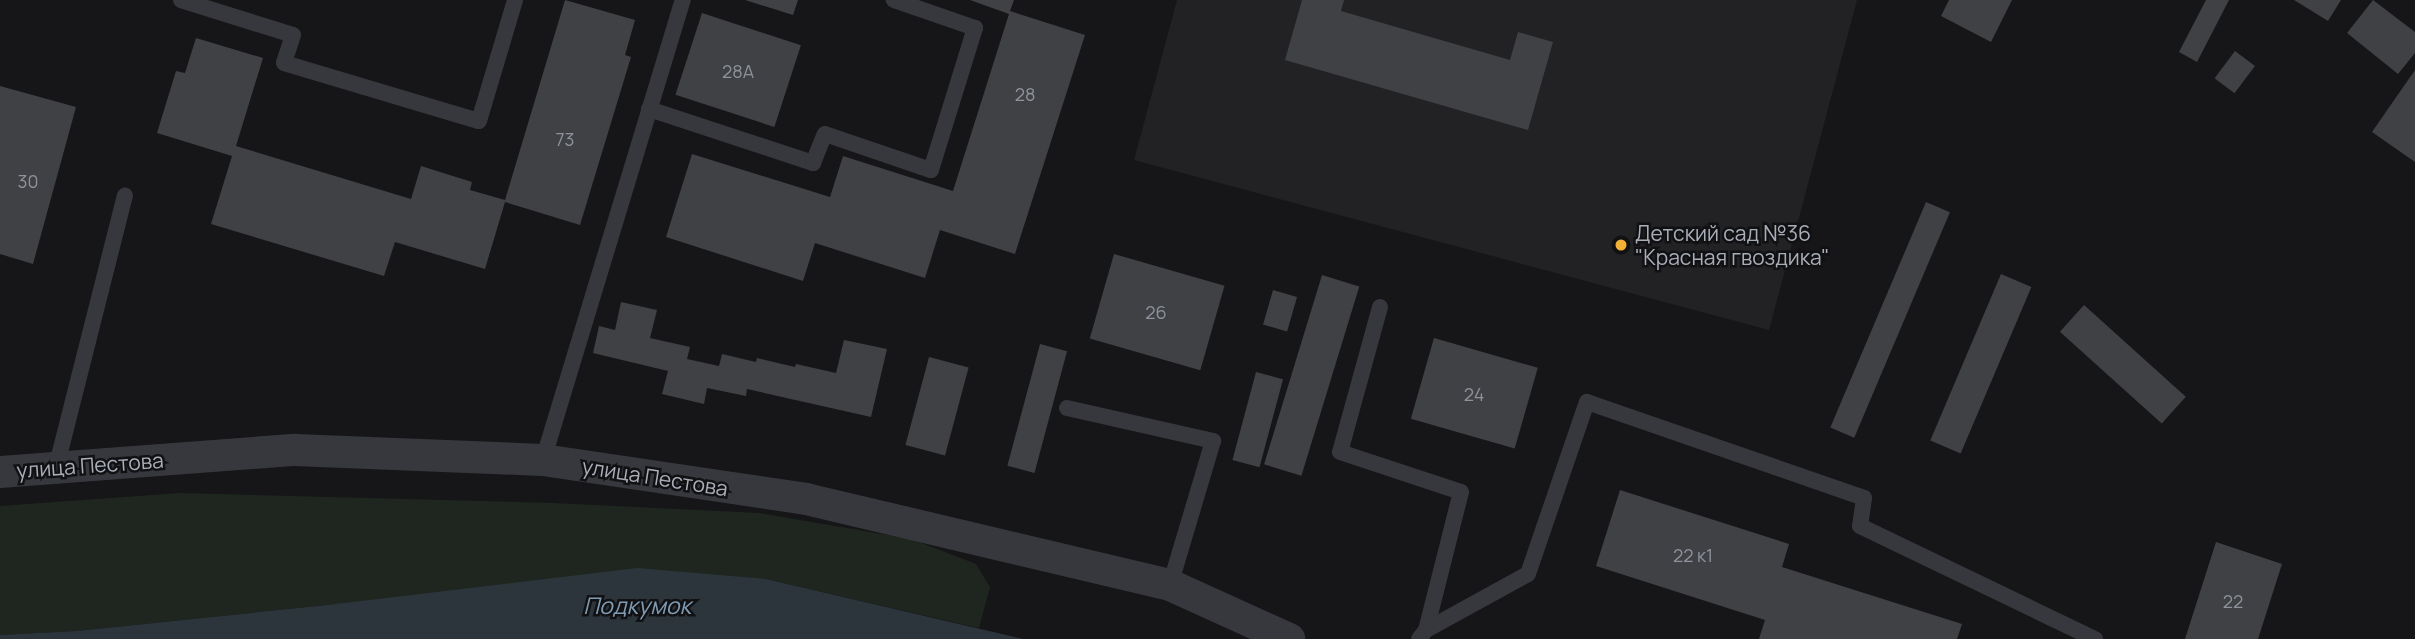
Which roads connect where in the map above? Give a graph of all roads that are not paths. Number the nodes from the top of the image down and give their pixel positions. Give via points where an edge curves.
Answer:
1 (181, 0) edge
2 (515, 0) edge
3 (683, 0) edge
4 (894, 0) edge
5 (649, 109) junction
6 (125, 196) dead end
7 (1380, 307) dead end
8 (1067, 408) dead end
9 (542, 460) junction
10 (56, 468) junction
11 (0, 472) edge
12 (1170, 585) junction
13 (1423, 635) edge
14 (1289, 639) edge
15 (2095, 639) edge

1 - 2 lane via 293,35 284,63 479,121
3 - 5 lane
4 - 5 lane via 975,28 930,170 825,134 813,163
5 - 9 lane
6 - 10 lane
7 - 13 lane via 1340,452 1461,492
8 - 12 lane via 1213,441
9 - 10 street, улица Пестова via 295,450
9 - 12 street, улица Пестова via 806,499
10 - 11 street, улица Пестова
12 - 14 street, улица Пестова
13 - 15 lane via 1528,574 1587,402 1864,498 1860,526

